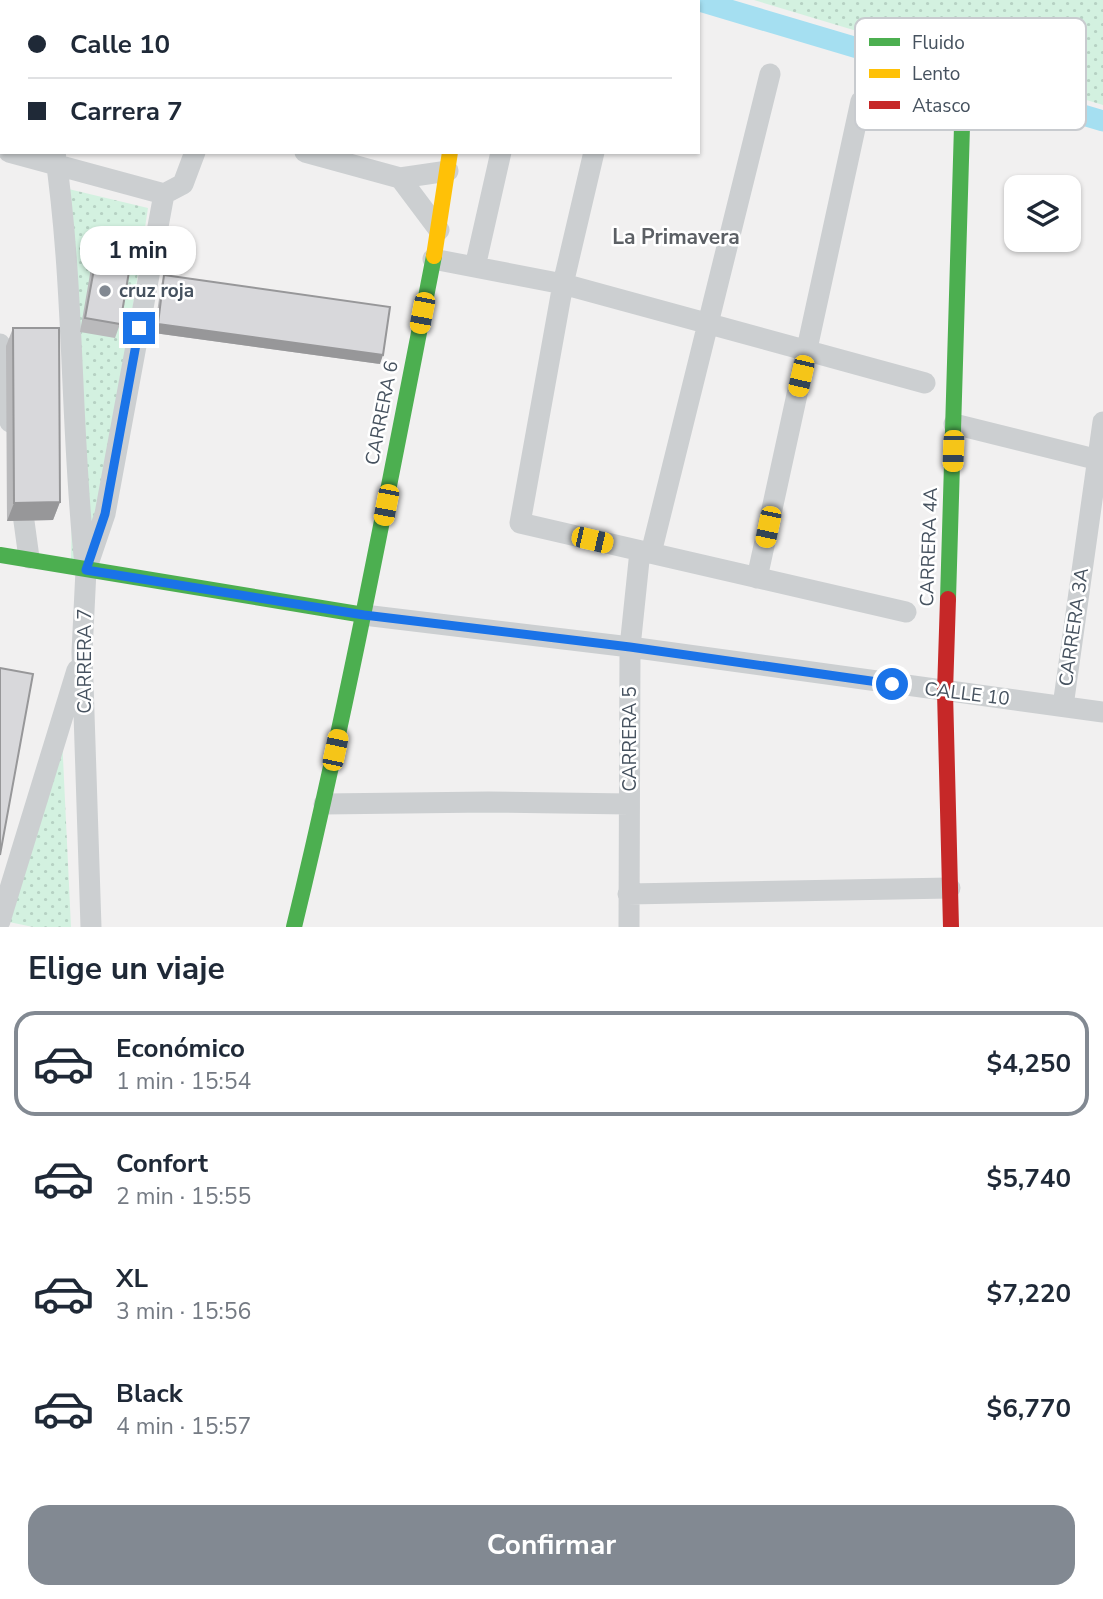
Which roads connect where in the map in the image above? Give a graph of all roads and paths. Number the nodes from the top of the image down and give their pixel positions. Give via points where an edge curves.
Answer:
1 (770, 74) dead end
2 (855, 129) edge
3 (962, 130) edge
4 (22, 154) edge
5 (194, 154) edge
6 (312, 154) edge
7 (501, 154) edge
8 (594, 154) edge
9 (56, 159) edge
10 (449, 162) edge
11 (400, 178) junction
12 (164, 194) junction
13 (439, 230) junction
14 (433, 259) junction
15 (475, 267) junction
16 (563, 284) junction
17 (708, 323) junction
18 (47, 332) edge
19 (71, 333) junction
20 (4, 336) edge
21 (807, 351) junction
22 (925, 383) dead end
23 (1103, 422) edge
24 (954, 424) junction
25 (13, 438) edge
26 (1100, 460) edge
27 (18, 478) edge
28 (645, 552) junction
29 (0, 555) edge
30 (29, 558) junction
31 (86, 570) junction
32 (757, 578) junction
33 (906, 612) dead end
34 (364, 615) junction
35 (630, 647) junction
36 (82, 652) junction
37 (944, 692) junction
38 (1063, 706) junction
39 (1103, 712) edge
40 (324, 804) junction
41 (629, 804) junction
42 (950, 888) junction
43 (628, 894) junction
44 (0, 921) edge
45 (91, 927) edge
46 (294, 927) edge
47 (629, 927) edge
48 (951, 927) edge

1 - 17 street, CARRERA 5
2 - 21 street
3 - 24 main road, CARRERA 4A
4 - 9 street
5 - 12 street via 183,184
6 - 11 street
7 - 15 street
8 - 16 street
9 - 12 street
9 - 19 street
10 - 11 street
10 - 13 main road, CARRERA 6
11 - 13 street
12 - 31 street, CARRERA 7 via 105,514
13 - 14 main road, CARRERA 6
14 - 15 street
14 - 34 main road, CARRERA 6
15 - 16 street
16 - 17 street
16 - 28 street via 520,523
17 - 21 street
17 - 28 street, CARRERA 5
18 - 19 street
19 - 31 street
20 - 25 street
21 - 22 street
21 - 32 street
23 - 26 street, CARRERA 3A
24 - 26 street
24 - 37 main road, CARRERA 4A
26 - 38 street, CARRERA 3A
27 - 30 street
28 - 32 street
28 - 35 street, CARRERA 5
29 - 30 main road, CALLE 10
30 - 31 main road, CALLE 10
31 - 34 main road, CALLE 10
31 - 36 street, CARRERA 7
32 - 33 street
34 - 35 street, CALLE 10
34 - 40 main road, CARRERA 6
35 - 37 street, CALLE 10
35 - 41 street, CARRERA 5
36 - 44 street
36 - 45 street, CARRERA 7
37 - 38 street, CALLE 10
37 - 42 main road, CARRERA 4A
38 - 39 street, CALLE 10
40 - 41 street
40 - 46 main road, CARRERA 6
41 - 43 street, CARRERA 5
42 - 43 street
42 - 48 main road, CARRERA 4A
43 - 47 street, CARRERA 5

